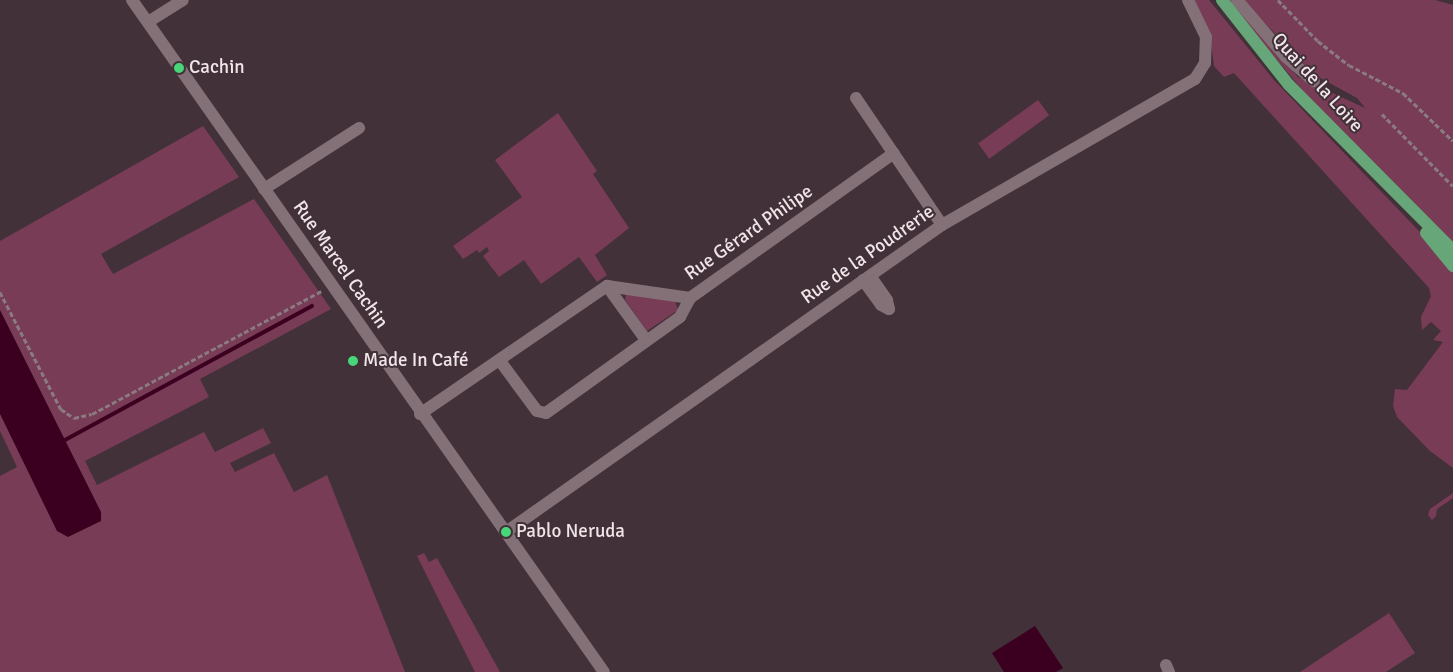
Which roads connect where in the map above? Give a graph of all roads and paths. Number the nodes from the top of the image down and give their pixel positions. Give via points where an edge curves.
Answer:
1 (132, 0) edge
2 (183, 0) edge
3 (1188, 0) edge
4 (1222, 0) edge
5 (1237, 0) edge
6 (1278, 0) edge
7 (148, 22) junction
8 (1314, 80) dead end
9 (856, 98) dead end
10 (1382, 114) dead end
11 (359, 128) dead end
12 (1453, 141) edge
13 (894, 153) junction
14 (1388, 186) junction
15 (1453, 186) edge
16 (264, 189) junction
17 (942, 225) junction
18 (1453, 250) edge
19 (1453, 266) edge
20 (330, 284) junction
21 (607, 286) junction
22 (0, 292) edge
23 (690, 298) junction
24 (646, 340) junction
25 (500, 361) junction
26 (420, 414) junction
27 (506, 532) junction
28 (604, 672) edge

1 - 7 street, Rue Marcel Cachin
2 - 7 street
3 - 17 street, Rue de la Poudrerie via 1206,38 1205,63 1195,79
4 - 14 main road, Quai de la Loire via 1289,85
5 - 8 street via 1286,57
6 - 12 path via 1325,47 1349,65 1403,93
7 - 16 street, Rue Marcel Cachin
9 - 13 street
10 - 15 path
11 - 16 street
13 - 17 street
13 - 23 street, Rue Gérard Philipe
14 - 18 main road, Quai de la Loire
14 - 19 main road, Quai de la Loire
16 - 20 street, Rue Marcel Cachin
17 - 27 street, Rue de la Poudrerie
20 - 22 path via 92,414 74,418 61,409
20 - 26 street, Rue Marcel Cachin
21 - 23 street
21 - 24 street
21 - 25 street
23 - 24 street, Rue Gérard Philipe via 680,317
24 - 25 street, Rue Gérard Philipe via 544,413 537,411
25 - 26 street
26 - 27 street, Rue Marcel Cachin
27 - 28 street, Rue Marcel Cachin

